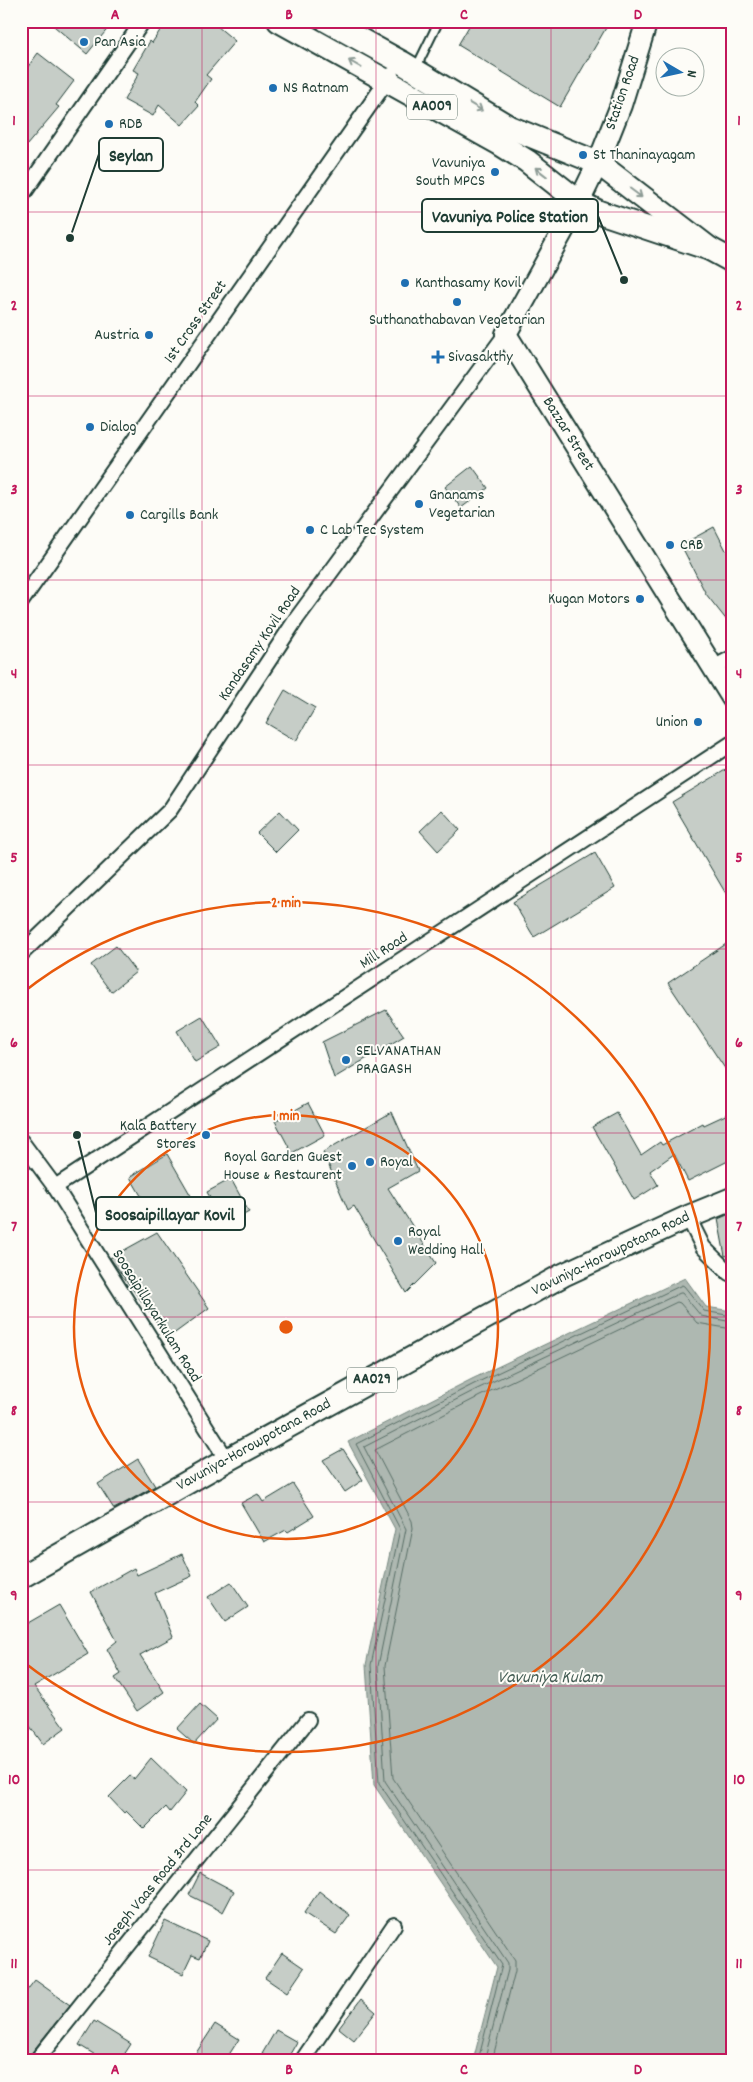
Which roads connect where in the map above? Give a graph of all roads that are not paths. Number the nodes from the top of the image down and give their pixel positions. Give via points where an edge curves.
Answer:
1 (144, 21) edge
2 (439, 21) edge
3 (647, 21) edge
4 (328, 22) edge
5 (292, 24) edge
6 (408, 66) junction
7 (386, 81) junction
8 (598, 163) junction
9 (21, 197) edge
10 (579, 202) junction
11 (710, 250) junction
12 (732, 261) edge
13 (506, 334) junction
14 (21, 602) edge
15 (732, 658) edge
16 (713, 668) junction
17 (732, 698) edge
18 (732, 743) edge
19 (21, 954) edge
20 (21, 1142) edge
21 (54, 1188) junction
22 (732, 1199) edge
23 (688, 1217) junction
24 (732, 1274) edge
25 (227, 1460) junction
26 (21, 1577) edge
27 (308, 1720) dead end
28 (394, 1925) dead end
29 (36, 2061) edge
30 (302, 2061) edge

1 - 9 street
2 - 6 lane
3 - 8 main road, Station Road via 621,105
4 - 6 highway, AA009
7 -> 5 highway, AA009
6 - 7 street, 1st Cross Street
6 -> 8 highway, AA009 via 509,127
10 -> 7 highway, AA009 via 500,144
7 - 14 street, 1st Cross Street
8 - 10 main road
8 -> 11 highway, AA009
10 - 11 highway, AA009 via 599,212
10 - 13 main road
11 - 12 highway, AA009
13 - 16 main road, Bazzar Street
13 - 19 street, Kandasamy Kovil Road via 297,618 170,810
15 - 16 street
16 - 17 main road, Bazzar Street
18 - 21 street, Mill Road
20 - 21 street, Soosaipillayarkulam Road
21 - 25 street, Soosaipillayarkulam Road
22 - 23 highway, Vavuniya-Horowpotana Road / AA029
23 - 24 street via 703,1247
23 - 25 highway, Vavuniya-Horowpotana Road / AA029 via 563,1275
25 - 26 highway, Vavuniya-Horowpotana Road / AA029
27 - 29 street, Joseph Vaas Road 3rd Lane
28 - 30 street

